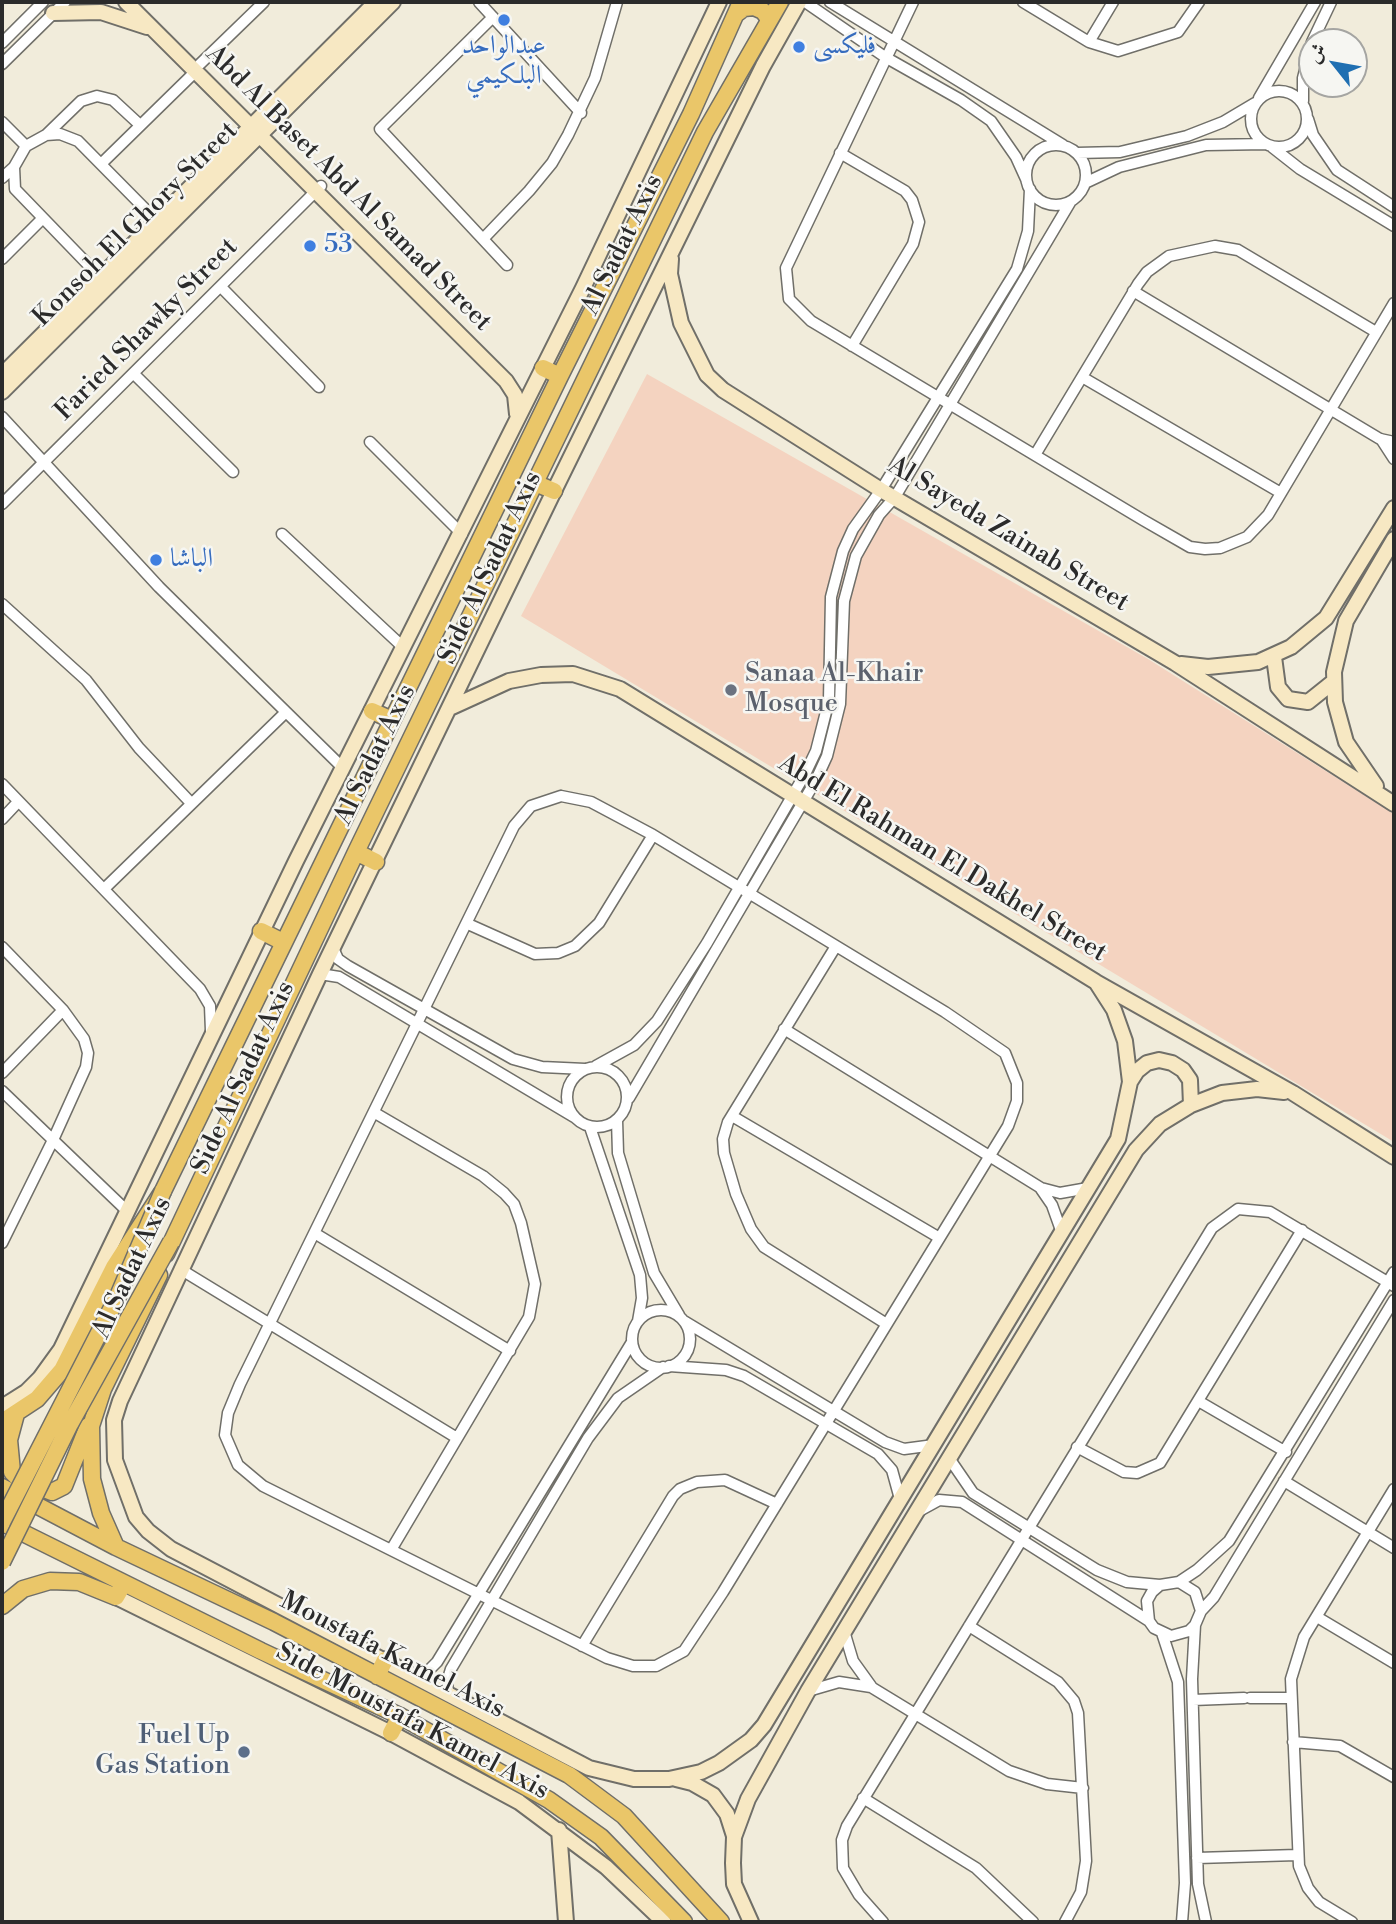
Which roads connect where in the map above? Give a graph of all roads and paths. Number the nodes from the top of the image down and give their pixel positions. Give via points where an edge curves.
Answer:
1 (43, 2) edge
2 (65, 2) edge
3 (126, 2) edge
4 (137, 2) edge
5 (264, 2) edge
6 (376, 2) edge
7 (393, 2) edge
8 (479, 2) edge
9 (617, 2) edge
10 (719, 2) edge
11 (780, 2) edge
12 (802, 2) edge
13 (830, 2) edge
14 (913, 2) edge
15 (1023, 2) edge
16 (1113, 2) edge
17 (1199, 2) edge
18 (1331, 2) edge
19 (1311, 3) edge
20 (738, 8) edge
21 (53, 13) junction
22 (493, 17) junction
23 (769, 19) junction
24 (1319, 28) edge
25 (153, 29) junction
26 (893, 41) junction
27 (1089, 42) junction
28 (2, 43) edge
29 (886, 57) junction
30 (2, 64) edge
31 (198, 68) junction
32 (1303, 100) joint
33 (1257, 101) junction
34 (581, 113) junction
35 (1308, 119) junction
36 (2, 122) edge
37 (140, 125) junction
38 (258, 128) junction
39 (46, 135) junction
40 (1063, 145) junction
41 (1268, 145) junction
42 (26, 146) junction
43 (840, 153) junction
44 (1077, 153) junction
45 (100, 163) junction
46 (14, 167) junction
47 (2, 178) edge
48 (1085, 183) junction
49 (1028, 184) junction
50 (318, 189) junction
51 (1071, 201) junction
52 (1394, 207) edge
53 (43, 218) junction
54 (157, 220) junction
55 (1394, 226) edge
56 (483, 239) junction
57 (671, 254) junction
58 (2, 259) edge
59 (507, 265) dead end
60 (100, 277) junction
61 (221, 287) junction
62 (1133, 291) junction
63 (1394, 303) edge
64 (1376, 332) junction
65 (852, 346) junction
66 (543, 368) junction
67 (134, 374) junction
68 (560, 376) junction
69 (1082, 377) junction
70 (4, 382) edge
71 (319, 387) dead end
72 (529, 393) junction
73 (938, 398) junction
74 (951, 405) junction
75 (1332, 408) junction
76 (2, 416) edge
77 (516, 420) junction
78 (1380, 439) junction
79 (370, 442) dead end
80 (1394, 442) edge
81 (1035, 455) junction
82 (1394, 459) edge
83 (45, 462) junction
84 (233, 472) dead end
85 (535, 483) junction
86 (881, 490) junction
87 (554, 491) junction
88 (1281, 494) junction
89 (895, 497) junction
90 (2, 504) edge
91 (1394, 508) edge
92 (282, 534) dead end
93 (462, 534) junction
94 (1394, 539) edge
95 (2, 604) edge
96 (404, 649) junction
97 (1274, 657) junction
98 (1175, 663) junction
99 (1334, 682) junction
100 (452, 708) junction
101 (373, 711) junction
102 (286, 712) junction
103 (392, 720) junction
104 (343, 768) junction
105 (2, 784) edge
106 (798, 800) junction
107 (1390, 801) edge
108 (18, 802) junction
109 (191, 803) junction
110 (2, 819) edge
111 (653, 835) junction
112 (356, 852) junction
113 (376, 862) junction
114 (740, 886) junction
115 (104, 888) junction
116 (752, 894) junction
117 (468, 924) junction
118 (261, 931) junction
119 (283, 942) junction
120 (836, 946) junction
121 (2, 947) edge
122 (333, 948) junction
123 (320, 974) junction
124 (1096, 982) junction
125 (424, 1009) junction
126 (63, 1010) junction
127 (416, 1022) junction
128 (784, 1030) junction
129 (212, 1035) junction
130 (596, 1066) junction
131 (584, 1069) junction
132 (2, 1073) edge
133 (1130, 1082) junction
134 (2, 1091) edge
135 (1293, 1093) junction
136 (629, 1098) junction
137 (1191, 1105) junction
138 (375, 1113) junction
139 (732, 1116) junction
140 (573, 1117) junction
141 (617, 1120) junction
142 (590, 1127) junction
143 (53, 1140) junction
144 (989, 1155) junction
145 (1394, 1157) edge
146 (1041, 1188) junction
147 (1088, 1188) junction
148 (163, 1191) junction
149 (126, 1210) junction
150 (1303, 1230) junction
151 (1062, 1233) junction
152 (316, 1234) junction
153 (938, 1237) junction
154 (171, 1242) junction
155 (2, 1243) edge
156 (180, 1269) junction
157 (1394, 1272) edge
158 (1391, 1284) edge
159 (1394, 1300) edge
160 (682, 1318) junction
161 (638, 1321) junction
162 (271, 1322) junction
163 (885, 1323) junction
164 (632, 1342) junction
165 (510, 1351) junction
166 (666, 1367) junction
167 (1200, 1402) junction
168 (832, 1412) junction
169 (6, 1414) edge
170 (93, 1419) junction
171 (825, 1422) junction
172 (457, 1438) junction
173 (935, 1445) junction
174 (1077, 1447) junction
175 (1286, 1452) junction
176 (949, 1458) junction
177 (1284, 1481) junction
178 (2, 1487) edge
179 (1394, 1489) edge
180 (901, 1501) junction
181 (777, 1504) junction
182 (916, 1513) junction
183 (2, 1522) edge
184 (1029, 1527) junction
185 (1368, 1532) junction
186 (1022, 1538) junction
187 (158, 1540) joint
188 (116, 1547) junction
189 (1394, 1548) edge
190 (391, 1550) junction
191 (2, 1562) edge
192 (861, 1568) junction
193 (877, 1577) junction
194 (1179, 1582) junction
195 (1160, 1585) junction
196 (120, 1590) junction
197 (477, 1594) junction
198 (491, 1601) junction
199 (2, 1606) edge
200 (1200, 1611) junction
201 (1317, 1617) junction
202 (1149, 1621) junction
203 (1195, 1625) junction
204 (969, 1626) junction
205 (844, 1631) junction
206 (1162, 1633) junction
207 (223, 1641) junction
208 (582, 1646) junction
209 (385, 1660) junction
210 (1394, 1664) edge
211 (377, 1676) junction
212 (414, 1676) junction
213 (871, 1687) junction
214 (808, 1691) junction
215 (448, 1693) junction
216 (1291, 1698) junction
217 (1193, 1700) junction
218 (915, 1714) junction
219 (400, 1716) junction
220 (391, 1733) junction
221 (1293, 1742) junction
222 (1394, 1777) edge
223 (669, 1779) junction
224 (1083, 1788) junction
225 (592, 1790) junction
226 (863, 1798) junction
227 (624, 1816) junction
228 (581, 1821) junction
229 (559, 1830) junction
230 (734, 1838) junction
231 (607, 1842) junction
232 (1297, 1855) junction
233 (1197, 1858) junction
234 (566, 1922) edge
235 (664, 1922) edge
236 (684, 1922) edge
237 (721, 1922) edge
238 (751, 1922) edge
239 (883, 1922) edge
240 (1032, 1922) edge
241 (1065, 1922) edge
242 (1182, 1922) edge
243 (1206, 1922) edge
244 (1352, 1922) edge

1 - 28 street
2 - 21 street
3 - 25 street, Abd Al Baset Abd Al Samad Street
4 - 31 street, Abd Al Baset Abd Al Samad Street
5 - 31 street
6 - 38 street, Konsoh El Ghory Street
7 - 38 street, Konsoh El Ghory Street
8 - 22 street
9 - 34 street
10 - 66 street, Side Al Sadat Axis
11 - 23 main road, Al Sadat Axis
12 - 29 street
12 - 57 street, Side Al Sadat Axis via 763,66
13 - 26 street
14 - 26 street
15 - 27 street
16 - 27 street
17 - 27 street via 1186,24 1163,39 1118,51
18 - 24 street
19 - 33 street
20 - 23 main road via 754,7
20 - 68 main road, Al Sadat Axis via 691,114
21 - 25 street via 101,12
21 - 30 street
22 - 34 street
22 - 56 street via 380,129
23 - 85 main road, Al Sadat Axis via 705,132
25 - 31 street, Abd Al Baset Abd Al Samad Street
26 - 29 street
26 - 40 street
29 - 43 street
29 - 49 street via 990,121 1016,157
31 - 37 street
31 - 38 street, Abd Al Baset Abd Al Samad Street
32 - 33 street via 1279,90
32 - 35 street
33 - 41 street via 1250,118 1252,129
33 - 44 street via 1223,122 1187,136 1120,152
34 - 56 street via 552,163
35 - 41 street via 1298,139 1281,147
35 - 52 street via 1313,135 1337,170
36 - 42 street
37 - 39 street via 113,100 97,96 81,101
37 - 45 street
38 - 50 street, Abd Al Baset Abd Al Samad Street
38 - 54 street, Konsoh El Ghory Street
38 - 70 street, Konsoh El Ghory Street
39 - 42 street
39 - 45 street via 72,138
40 - 44 street
40 - 49 street via 1036,152 1030,159
41 - 48 street via 1206,145 1119,167
41 - 55 street
42 - 46 street
43 - 65 street via 789,258 785,278 789,299 802,316
43 - 65 street via 905,191 919,222 913,244
44 - 48 street via 1086,167
45 - 54 street
46 - 47 street
46 - 53 street via 15,189
48 - 51 street
49 - 51 street via 1048,204
49 - 73 street via 1028,231 1017,269
50 - 61 street, Faried Shawky Street
50 - 72 street, Abd Al Baset Abd Al Samad Street
50 - 77 street, Abd Al Baset Abd Al Samad Street via 506,381 517,400
51 - 74 street
53 - 58 street
53 - 60 street
54 - 60 street, Konsoh El Ghory Street
56 - 59 street
57 - 86 street, Al Sayeda Zainab Street via 670,274 681,323 707,375 738,401
57 - 87 street, Side Al Sadat Axis
60 - 70 street, Konsoh El Ghory Street
61 - 67 street, Faried Shawky Street
61 - 71 street
62 - 64 street via 1146,272 1169,256 1196,248 1224,247 1250,255
62 - 69 street
62 - 75 street
63 - 64 street
64 - 75 street
65 - 73 street
66 - 68 main road
66 - 72 street, Side Al Sadat Axis
67 - 83 street, Faried Shawky Street
67 - 84 street
68 - 103 main road, Al Sadat Axis
69 - 81 street
69 - 88 street
72 - 77 street, Side Al Sadat Axis
73 - 74 street
73 - 86 street
74 - 81 street
74 - 89 street
75 - 78 street
75 - 88 street
76 - 83 street
77 - 93 street, Side Al Sadat Axis
78 - 80 street
78 - 82 street
79 - 93 street
81 - 88 street via 1190,547 1220,548 1247,537
83 - 90 street, Faried Shawky Street
83 - 102 street via 159,587
85 - 87 main road
85 - 112 main road, Al Sadat Axis
86 - 89 street, Al Sayeda Zainab Street
86 - 106 street via 853,529 836,573 829,700
87 - 100 street, Side Al Sadat Axis
89 - 98 street, Al Sayeda Zainab Street
89 - 106 street via 866,534 848,578 840,704 827,756
91 - 97 street via 1326,618
92 - 96 street
93 - 96 street, Side Al Sadat Axis
94 - 99 street via 1346,621
95 - 109 street via 86,680 139,748
96 - 101 street, Side Al Sadat Axis
97 - 98 street via 1208,667
97 - 99 street via 1278,687 1288,699 1308,702
98 - 107 street, Al Sayeda Zainab Street
99 - 107 street via 1346,742
100 - 106 street, Abd El Rahman El Dakhel Street via 525,677 584,677 638,698
100 - 113 street, Side Al Sadat Axis
101 - 103 main road
101 - 104 street, Side Al Sadat Axis
102 - 104 street
102 - 109 street
103 - 119 main road, Al Sadat Axis
104 - 118 street, Side Al Sadat Axis
105 - 108 street
106 - 114 street
106 - 116 street
106 - 124 street, Abd El Rahman El Dakhel Street
108 - 110 street
108 - 115 street
109 - 115 street
111 - 114 street
111 - 117 street via 599,923 568,949 535,954
111 - 117 street via 580,798 541,801 514,826
112 - 113 main road
112 - 154 main road, Al Sadat Axis
113 - 122 street, Side Al Sadat Axis
114 - 116 street
114 - 130 street via 657,1021 634,1045
115 - 129 street via 203,993 210,1006
116 - 120 street
116 - 136 street
117 - 125 street
118 - 119 main road
118 - 129 street, Side Al Sadat Axis
119 - 148 main road, Al Sadat Axis
120 - 128 street
120 - 144 street via 1005,1053 1017,1078 1018,1096 1011,1120
121 - 126 street
122 - 123 street, Side Al Sadat Axis
122 - 125 street via 342,963
123 - 127 street via 339,977
123 - 156 street, Side Al Sadat Axis
124 - 133 street via 1114,1010 1125,1041
124 - 135 street, Abd El Rahman El Dakhel Street
125 - 127 street
125 - 131 street via 522,1063
126 - 132 street
126 - 143 street via 84,1039 88,1053
127 - 138 street
127 - 140 street
128 - 139 street
128 - 144 street
129 - 149 street, Side Al Sadat Axis
130 - 131 street
130 - 136 street via 620,1077
131 - 140 street via 573,1078 567,1093
133 - 137 street via 1147,1063 1172,1063 1190,1080
133 - 147 street via 1118,1139
134 - 143 street
135 - 137 street via 1257,1089 1222,1093
135 - 145 street, Abd El Rahman El Dakhel Street
136 - 141 street
137 - 176 street via 1160,1124 1136,1150
138 - 152 street
138 - 165 street via 483,1176 514,1204 535,1291 529,1317
139 - 153 street
139 - 163 street via 725,1130 724,1153 736,1194 760,1243 783,1262
140 - 142 street
141 - 142 street
141 - 160 street via 618,1153 654,1273
142 - 161 street via 640,1275
143 - 149 street
143 - 155 street
144 - 146 street
144 - 153 street
146 - 147 street via 1059,1193
146 - 151 street
147 - 151 street
148 - 169 main road, Al Sadat Axis via 114,1267 62,1370 46,1390
148 - 183 main road, bridge via 119,1294
149 - 169 street, Side Al Sadat Axis via 61,1349
150 - 158 street
150 - 167 street
150 - 174 street via 1270,1212 1246,1208 1212,1228
151 - 173 street
152 - 162 street
152 - 165 street
153 - 163 street
154 - 170 main road, Al Sadat Axis
154 - 191 main road, bridge via 70,1424
156 - 162 street
156 - 187 street, Side Al Sadat Axis via 114,1420 120,1479 136,1517
157 - 158 street
158 - 175 street
159 - 177 street
160 - 161 street via 657,1310
160 - 166 street via 690,1336 687,1351
160 - 168 street
161 - 164 street
162 - 172 street
162 - 190 street via 228,1413 225,1435 233,1456 263,1486
163 - 168 street
164 - 166 street via 646,1364
164 - 197 street
165 - 172 street
166 - 171 street via 735,1372
166 - 198 street via 628,1389 609,1408
167 - 174 street via 1168,1453 1149,1470 1124,1472
167 - 175 street
168 - 171 street
168 - 173 street via 894,1447
169 - 170 main road via 12,1472 52,1492 64,1486
170 - 188 main road, Al Sadat Axis via 89,1443 92,1479
171 - 180 street via 886,1461 897,1480
171 - 181 street
172 - 190 street
173 - 180 street
174 - 184 street
175 - 194 street via 1228,1541
176 - 182 street
176 - 184 street via 973,1493
177 - 185 street
177 - 200 street via 1214,1597
178 - 188 main road, Moustafa Kamel Axis
179 - 185 street
180 - 192 street
181 - 208 street via 680,1655 656,1666 634,1666
181 - 208 street via 725,1480 697,1482 680,1489
182 - 186 street via 935,1501 961,1502
182 - 193 street
183 - 196 main road, Moustafa Kamel Axis
184 - 186 street
184 - 195 street via 1112,1577
185 - 189 street
185 - 201 street
186 - 202 street
186 - 204 street
187 - 209 street, Side Moustafa Kamel Axis
188 - 211 main road, Moustafa Kamel Axis
190 - 197 street
192 - 193 street
192 - 223 street via 751,1740 701,1772
193 - 205 street
194 - 195 street
194 - 200 street via 1195,1592
195 - 202 street via 1147,1601
196 - 199 main road via 50,1581 23,1589
196 - 207 main road, Moustafa Kamel Axis
197 - 198 street
197 - 212 street via 437,1662
198 - 208 street
198 - 215 street via 451,1670
200 - 203 street
201 - 210 street
201 - 216 street via 1297,1651
202 - 206 street
203 - 206 street via 1180,1635
203 - 217 street
204 - 218 street
204 - 224 street via 1058,1682 1074,1701 1080,1724
205 - 213 street via 853,1661
205 - 214 street
206 - 242 street via 1178,1682 1185,1883
207 - 219 main road, Moustafa Kamel Axis
207 - 220 street, Side Moustafa Kamel Axis
209 - 211 main road
209 - 212 street, Side Moustafa Kamel Axis
211 - 225 main road, Moustafa Kamel Axis
212 - 215 street, Side Moustafa Kamel Axis
213 - 214 street via 839,1682
213 - 218 street
214 - 230 street via 748,1799
215 - 223 street, Side Moustafa Kamel Axis via 600,1772 634,1779
216 - 217 street
216 - 221 street
217 - 233 street
218 - 224 street via 1021,1776
218 - 226 street
219 - 220 main road
219 - 228 main road, Moustafa Kamel Axis
220 - 229 street, Side Moustafa Kamel Axis via 508,1796
221 - 222 street via 1340,1746
221 - 232 street
223 - 230 street via 692,1783 713,1795 727,1814
224 - 241 street via 1084,1878
225 - 227 main road, Moustafa Kamel Axis
225 - 228 main road via 592,1805
226 - 239 street via 842,1840 844,1868 859,1895
226 - 240 street via 976,1868
227 - 231 main road
227 - 237 main road, Moustafa Kamel Axis
228 - 231 main road, Moustafa Kamel Axis
229 - 234 street
229 - 235 street, Side Moustafa Kamel Axis
230 - 238 street via 734,1884
231 - 236 main road, Moustafa Kamel Axis
232 - 233 street
232 - 244 street via 1303,1878 1319,1902
233 - 243 street

